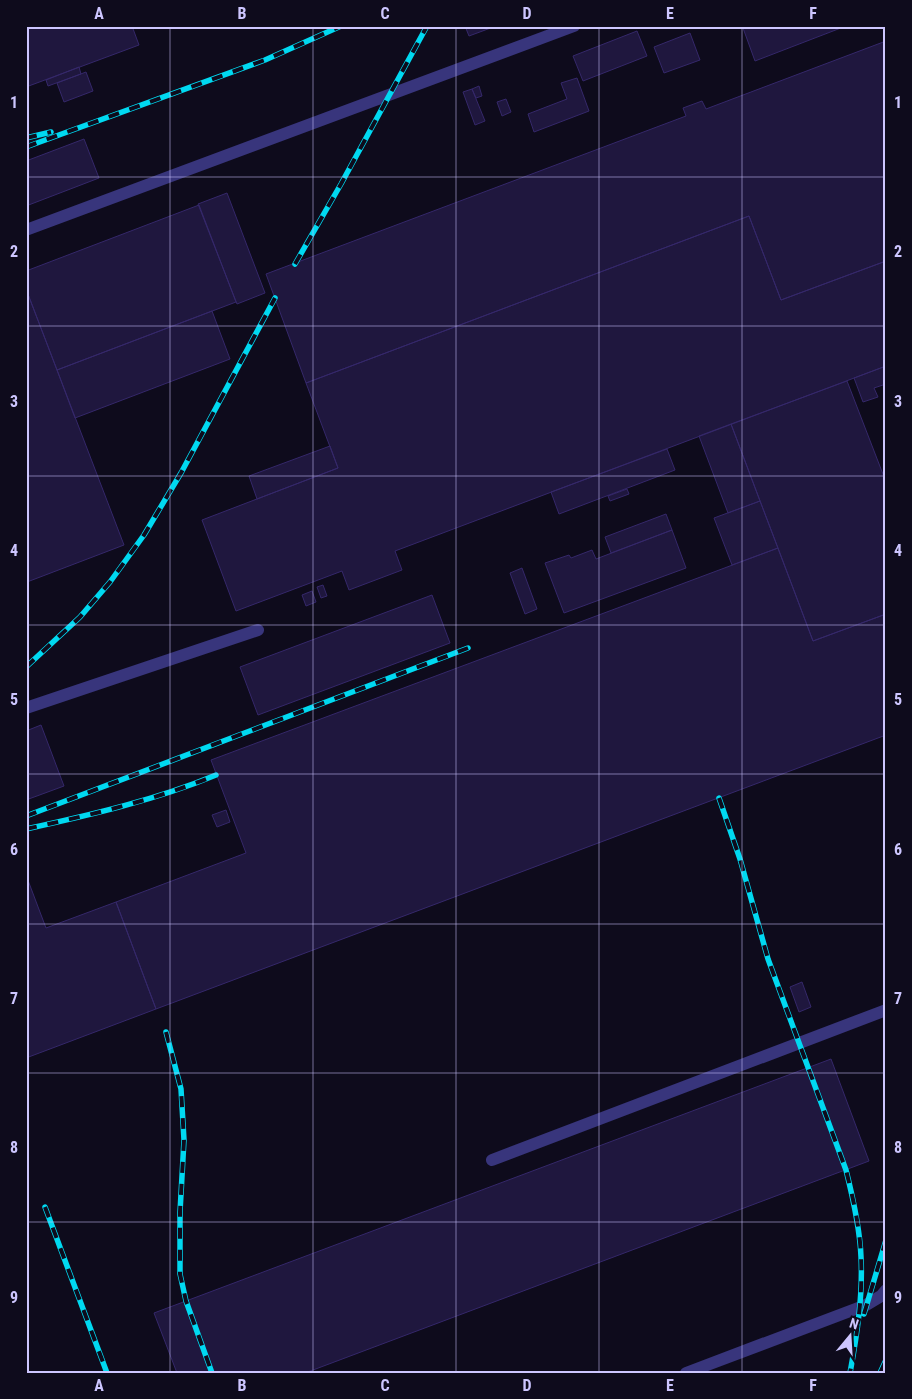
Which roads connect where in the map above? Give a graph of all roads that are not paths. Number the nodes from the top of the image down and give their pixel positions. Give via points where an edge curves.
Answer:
1 (574, 26) edge
2 (26, 230) edge
3 (258, 630) dead end
4 (27, 706) edge
5 (886, 1010) edge
6 (492, 1160) dead end
7 (886, 1290) edge
8 (686, 1373) edge

1 - 2 lane
3 - 4 lane
5 - 6 lane
7 - 8 lane via 866,1305

